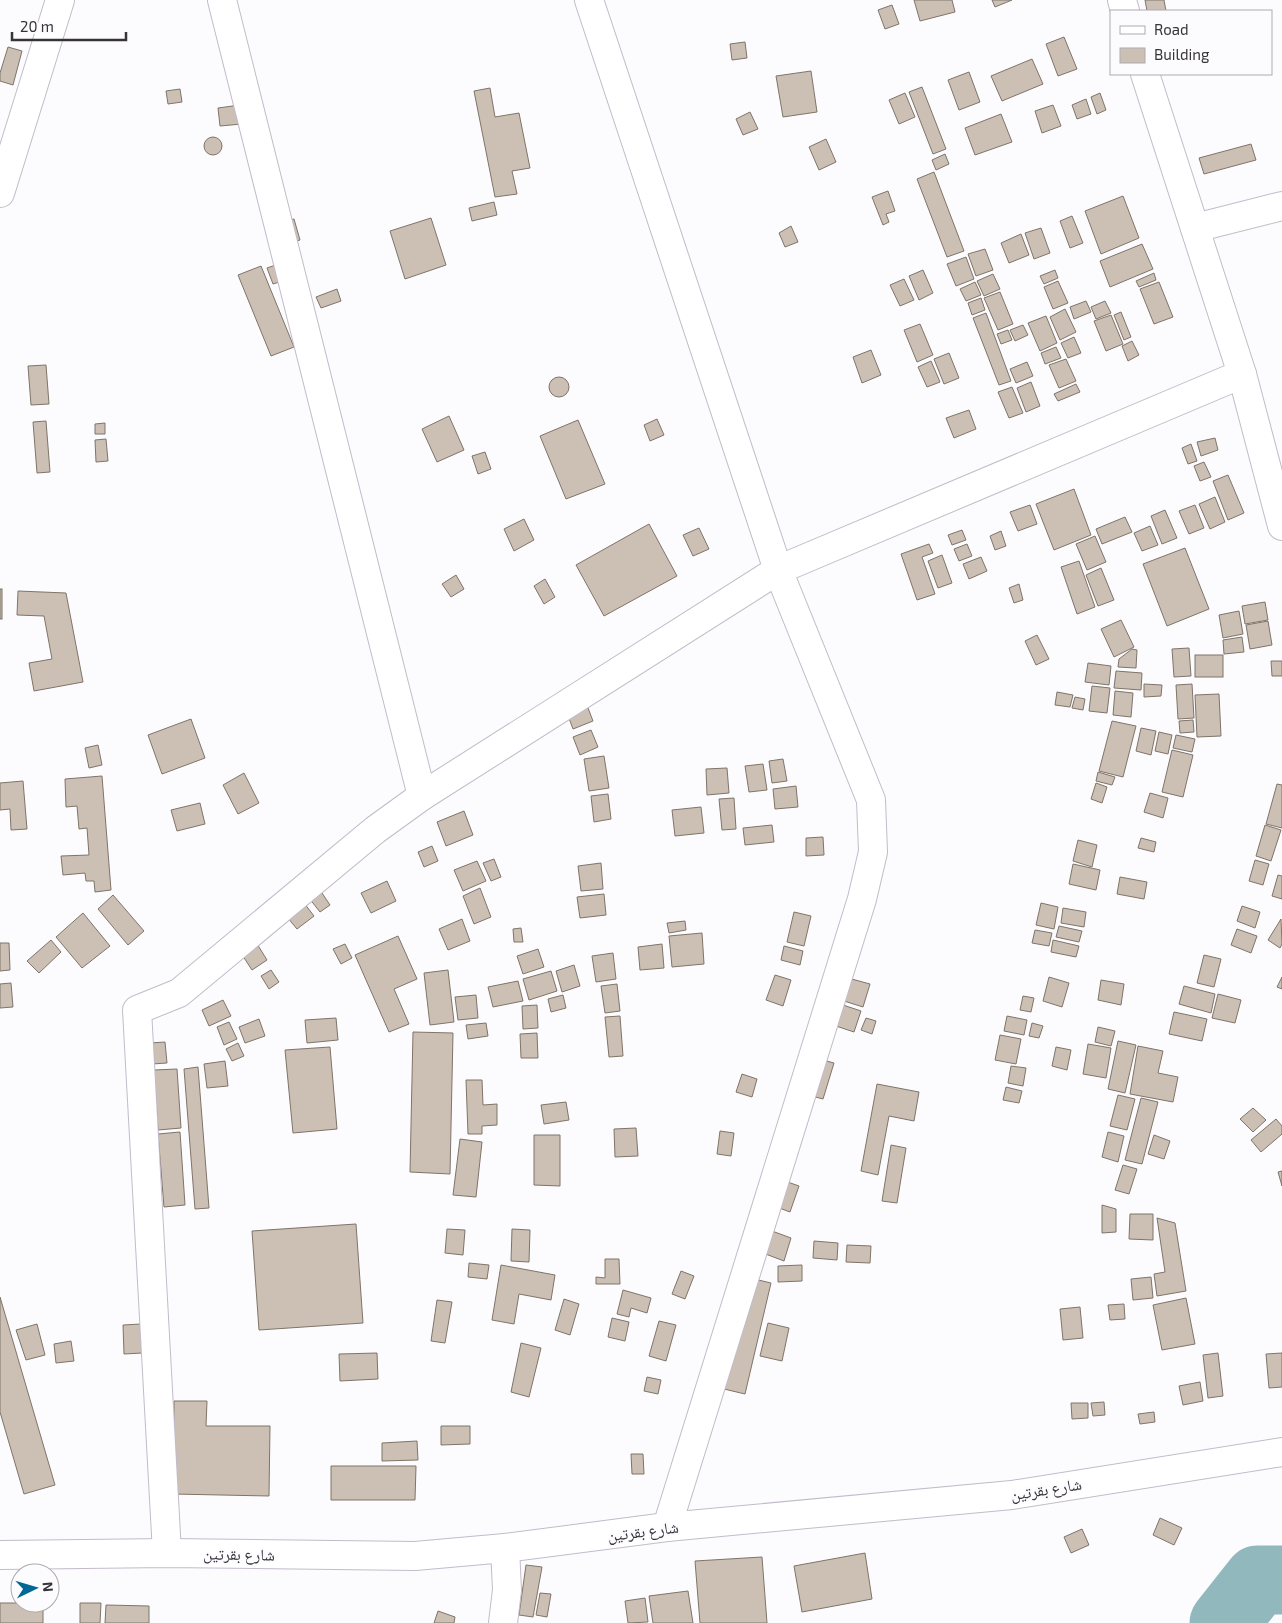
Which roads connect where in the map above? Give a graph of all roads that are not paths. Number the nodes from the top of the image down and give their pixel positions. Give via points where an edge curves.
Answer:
1 (60, 0) edge
2 (222, 0) edge
3 (589, 0) edge
4 (1145, 75) edge
5 (0, 193) edge
6 (1282, 206) edge
7 (1194, 228) junction
8 (1242, 374) junction
9 (1282, 526) edge
10 (778, 570) junction
11 (422, 796) junction
12 (1282, 1452) edge
13 (667, 1527) junction
14 (504, 1548) junction
15 (167, 1553) junction
16 (0, 1555) edge
17 (503, 1623) edge

1 - 5 street
2 - 11 street
3 - 10 street
4 - 7 street
6 - 7 street
7 - 8 street
8 - 9 street
8 - 10 street
10 - 11 street
10 - 13 street via 871,800 873,852 862,899
11 - 15 street via 375,830 179,993 137,1010
12 - 13 street, شارع بقرتين via 1012,1495
13 - 14 street, شارع بقرتين
14 - 15 street, شارع بقرتين via 415,1556
14 - 17 street via 507,1590
15 - 16 street, شارع بقرتين

